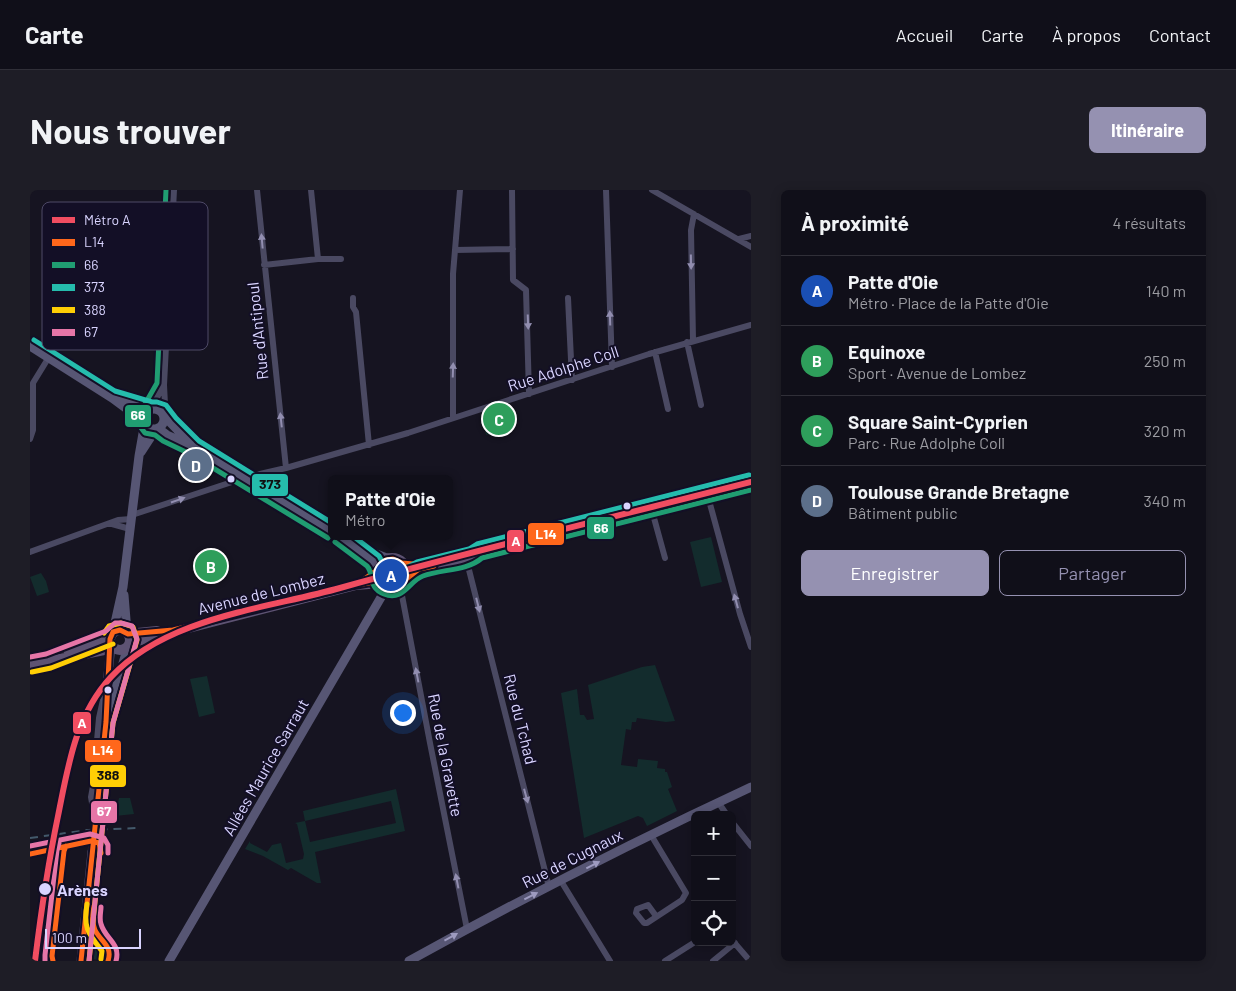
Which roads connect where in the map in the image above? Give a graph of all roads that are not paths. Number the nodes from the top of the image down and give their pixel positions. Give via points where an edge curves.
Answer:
1 (257, 190) edge
2 (310, 190) edge
3 (460, 190) edge
4 (512, 190) edge
5 (606, 190) edge
6 (652, 190) edge
7 (694, 214) junction
8 (751, 237) edge
9 (739, 239) junction
10 (751, 247) edge
11 (455, 250) junction
12 (513, 250) junction
13 (318, 259) junction
14 (341, 259) dead end
15 (264, 265) junction
16 (353, 298) dead end
17 (568, 298) dead end
18 (751, 325) edge
19 (690, 342) junction
20 (30, 346) edge
21 (166, 350) edge
22 (655, 352) junction
23 (48, 357) junction
24 (612, 367) junction
25 (572, 380) junction
26 (164, 385) junction
27 (529, 394) junction
28 (112, 398) junction
29 (701, 405) dead end
30 (150, 409) junction
31 (668, 409) dead end
32 (163, 415) junction
33 (453, 418) junction
34 (145, 420) junction
35 (157, 428) junction
36 (30, 439) edge
37 (369, 445) junction
38 (194, 447) junction
39 (139, 456) junction
40 (286, 468) junction
41 (240, 475) junction
42 (751, 482) edge
43 (254, 483) junction
44 (707, 493) junction
45 (651, 508) junction
46 (131, 521) junction
47 (328, 529) edge
48 (345, 540) edge
49 (350, 543) junction
50 (479, 551) junction
51 (30, 552) edge
52 (466, 558) junction
53 (665, 558) dead end
54 (389, 559) junction
55 (402, 563) junction
56 (378, 569) junction
57 (403, 582) junction
58 (356, 584) junction
59 (384, 585) junction
60 (123, 588) junction
61 (128, 639) junction
62 (112, 642) junction
63 (751, 647) edge
64 (70, 652) junction
65 (30, 657) edge
66 (48, 661) junction
67 (30, 665) edge
68 (116, 688) junction
69 (106, 697) junction
70 (106, 722) junction
71 (751, 787) edge
72 (98, 802) tunnel mouth
73 (718, 802) junction
74 (724, 811) edge
75 (736, 827) edge
76 (651, 835) junction
77 (751, 846) edge
78 (92, 852) tunnel mouth
79 (561, 880) junction
80 (549, 887) junction
81 (656, 916) dead end
82 (467, 929) junction
83 (736, 944) edge
84 (691, 945) edge
85 (730, 946) edge
86 (81, 961) edge
87 (169, 961) edge
88 (409, 961) edge
89 (610, 961) edge
90 (665, 961) edge
91 (713, 961) edge
92 (750, 961) edge

15 -> 1 street, Rue d'Antipoul
2 - 13 street
3 - 11 street
4 - 12 street
24 -> 5 street
6 - 7 street
7 - 9 street
7 -> 19 street
8 - 9 street
9 - 10 street
11 - 12 street
33 -> 11 street
12 -> 27 street via 513,280 526,290
13 - 14 street
13 - 15 street
40 -> 15 street, Rue d'Antipoul
16 - 37 street
17 - 25 street
18 - 19 street, Rue Adolphe Coll
19 - 22 street, Rue Adolphe Coll
19 - 29 street
20 - 23 main road
21 - 26 street
22 - 24 street, Rue Adolphe Coll
22 - 31 street
23 - 28 main road
23 - 36 street via 34,379
24 - 25 street, Rue Adolphe Coll
25 - 27 street, Rue Adolphe Coll
26 - 30 street
26 - 32 street
27 - 33 street, Rue Adolphe Coll
28 - 30 main road
28 - 34 main road
30 - 32 main road
30 - 34 main road
32 - 35 main road via 164,422
32 - 38 main road
33 - 37 street, Rue Adolphe Coll
34 - 35 main road via 149,427
34 - 39 main road
35 - 38 main road
35 - 39 main road
37 - 40 street, Rue Adolphe Coll
38 - 41 main road
39 - 46 main road
40 - 43 street, Rue Adolphe Coll via 254,476
41 - 43 main road
46 -> 41 street via 232,482
42 - 44 main road
43 - 47 main road
44 - 45 main road
63 -> 44 street
45 - 50 main road
45 - 53 street
46 - 51 street via 118,520
46 - 60 main road
48 - 49 main road
49 - 54 main road
49 - 56 main road via 370,558
50 - 52 main road
50 - 55 main road via 421,563
52 - 57 main road via 419,570
52 -> 80 street, Rue du Tchad
54 - 55 main road
54 - 56 main road
55 - 57 main road via 406,570
56 - 58 main road, Avenue de Lombez
56 - 59 main road via 377,577
57 - 59 main road via 396,588
82 -> 57 street, Rue de la Gravette via 434,765
58 - 59 main road, Avenue de Lombez
58 - 61 main road, Avenue de Lombez
59 - 87 main road, Allées Maurice Sarraut
60 - 61 main road
60 - 62 main road
61 - 62 main road via 121,650
61 - 62 main road via 120,630
61 - 68 main road
62 - 64 main road
62 - 66 main road
62 - 69 main road
64 - 65 street via 63,649
64 - 66 main road
66 - 67 main road
68 - 69 street via 118,698 105,806 96,811 91,797 100,718
68 - 70 main road
69 - 70 main road
70 - 72 main road
71 - 73 main road, Rue de Cugnaux
73 - 74 street
73 - 76 main road, Rue de Cugnaux
75 - 77 street
79 -> 76 main road, Rue de Cugnaux
76 - 81 street via 686,893 682,900
78 - 86 main road
79 - 80 main road, Rue de Cugnaux
79 - 89 street
82 -> 80 main road, Rue de Cugnaux
88 -> 82 main road, Rue de Cugnaux
83 - 92 street
84 - 90 street
85 - 91 street

